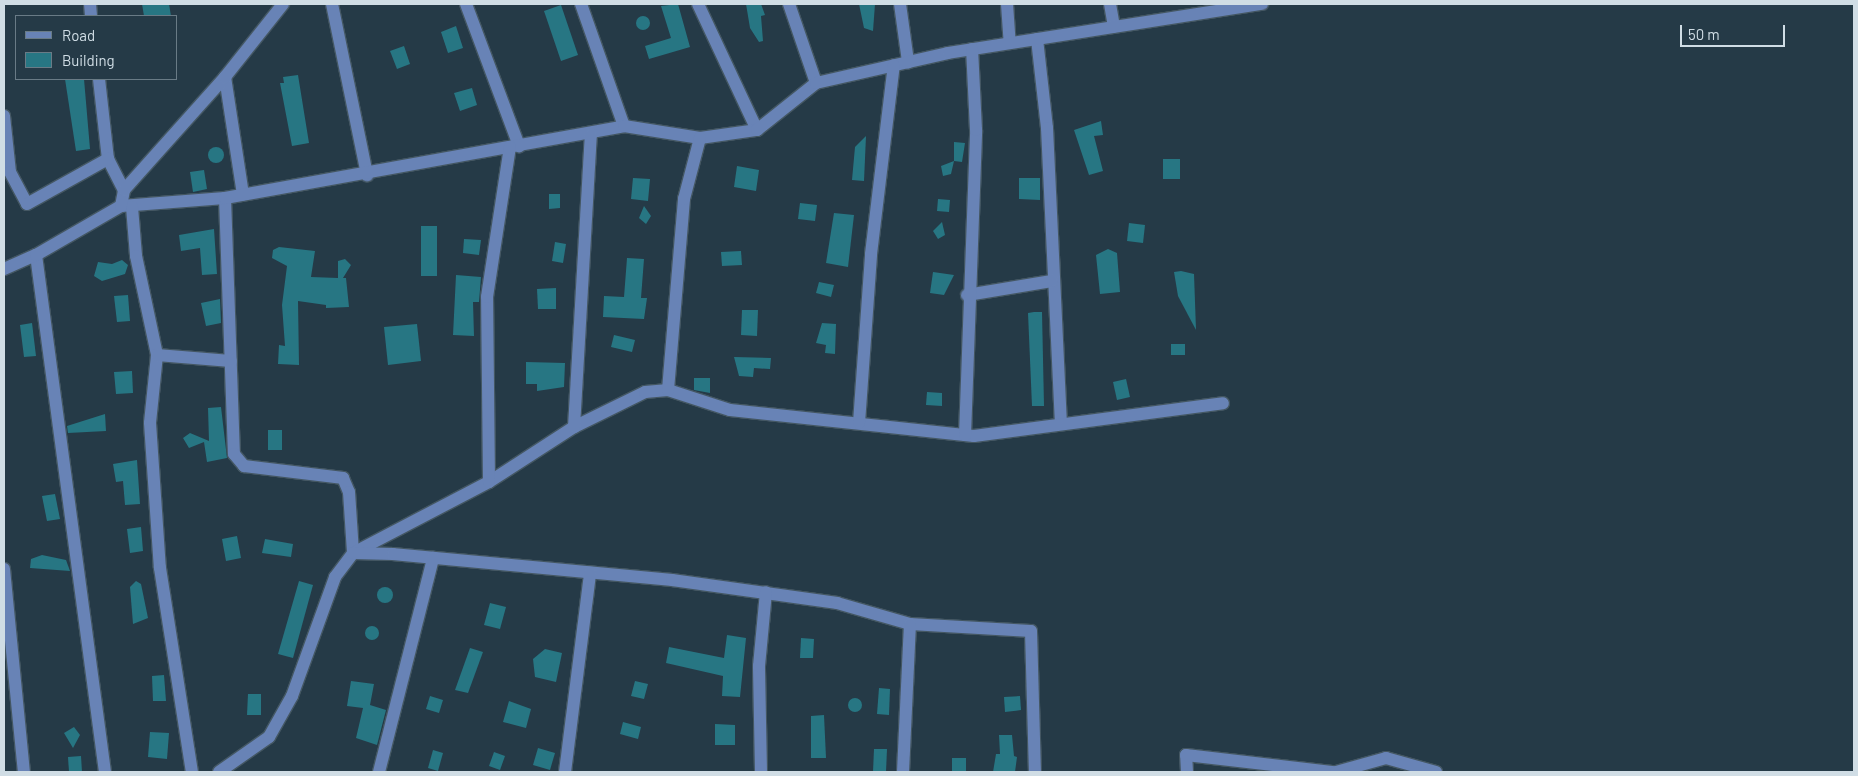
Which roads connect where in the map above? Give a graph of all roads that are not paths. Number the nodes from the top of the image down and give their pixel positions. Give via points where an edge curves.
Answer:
1 (282, 4) edge
2 (332, 4) edge
3 (466, 4) edge
4 (581, 4) edge
5 (698, 4) edge
6 (789, 4) edge
7 (900, 4) edge
8 (1007, 4) edge
9 (1110, 4) edge
10 (1262, 4) edge
11 (1210, 8) edge
12 (1114, 27) junction
13 (1037, 39) junction
14 (1010, 43) junction
15 (972, 49) junction
16 (908, 62) junction
17 (894, 65) junction
18 (225, 77) junction
19 (99, 80) edge
20 (816, 83) junction
21 (4, 116) edge
22 (624, 126) junction
23 (756, 130) junction
24 (591, 134) junction
25 (700, 138) junction
26 (515, 146) junction
27 (108, 159) junction
28 (367, 175) junction
29 (124, 190) junction
30 (243, 195) junction
31 (224, 198) junction
32 (126, 206) junction
33 (36, 255) junction
34 (4, 268) edge
35 (1052, 281) junction
36 (967, 295) junction
37 (157, 355) junction
38 (231, 361) junction
39 (668, 390) junction
40 (1223, 403) dead end
41 (859, 423) junction
42 (1061, 424) junction
43 (574, 427) junction
44 (964, 435) junction
45 (488, 482) junction
46 (353, 553) junction
47 (433, 558) junction
48 (4, 569) edge
49 (590, 573) junction
50 (766, 592) junction
51 (910, 624) junction
52 (1281, 770) edge
53 (24, 772) edge
54 (105, 772) edge
55 (192, 772) edge
56 (219, 772) edge
57 (379, 772) edge
58 (565, 772) edge
59 (761, 772) edge
60 (903, 772) edge
61 (1035, 772) edge
62 (1187, 772) edge
63 (1335, 772) edge
64 (1436, 772) edge

1 - 18 street
2 - 28 street
3 - 26 street
4 - 22 street
5 - 23 street
6 - 20 street
7 - 16 street
8 - 14 street
9 - 12 street
10 - 11 street
11 - 12 street
12 - 13 street
13 - 14 street
13 - 35 street via 1046,128
14 - 15 street
15 - 16 street
15 - 36 street via 976,130
16 - 17 street
17 - 20 street
17 - 41 street via 871,254
18 - 29 street
18 - 30 street
19 - 27 street
20 - 23 street
21 - 27 street via 10,172 28,204
22 - 24 street
22 - 25 street
23 - 25 street
24 - 26 street
24 - 43 street
25 - 39 street via 684,198
26 - 28 street
26 - 45 street via 488,297
27 - 29 street
28 - 30 street
29 - 32 street
30 - 31 street
31 - 32 street
31 - 38 street
32 - 33 street
32 - 37 street
33 - 34 street
33 - 54 street
35 - 36 street
35 - 42 street
36 - 44 street
37 - 38 street
37 - 55 street via 150,423 160,568
38 - 46 street via 234,454 244,466 343,478 349,492
39 - 41 street via 730,410
39 - 43 street via 645,392
40 - 42 street
41 - 44 street
42 - 44 street
43 - 45 street
45 - 46 street
46 - 47 street
46 - 56 street via 335,577 292,696 269,737
47 - 49 street
47 - 57 street
48 - 53 street
49 - 50 street
49 - 58 street
50 - 51 street via 837,603
50 - 59 street via 759,666
51 - 60 street
51 - 61 street via 1031,631
52 - 62 street via 1186,755
52 - 63 street
63 - 64 street via 1386,758

